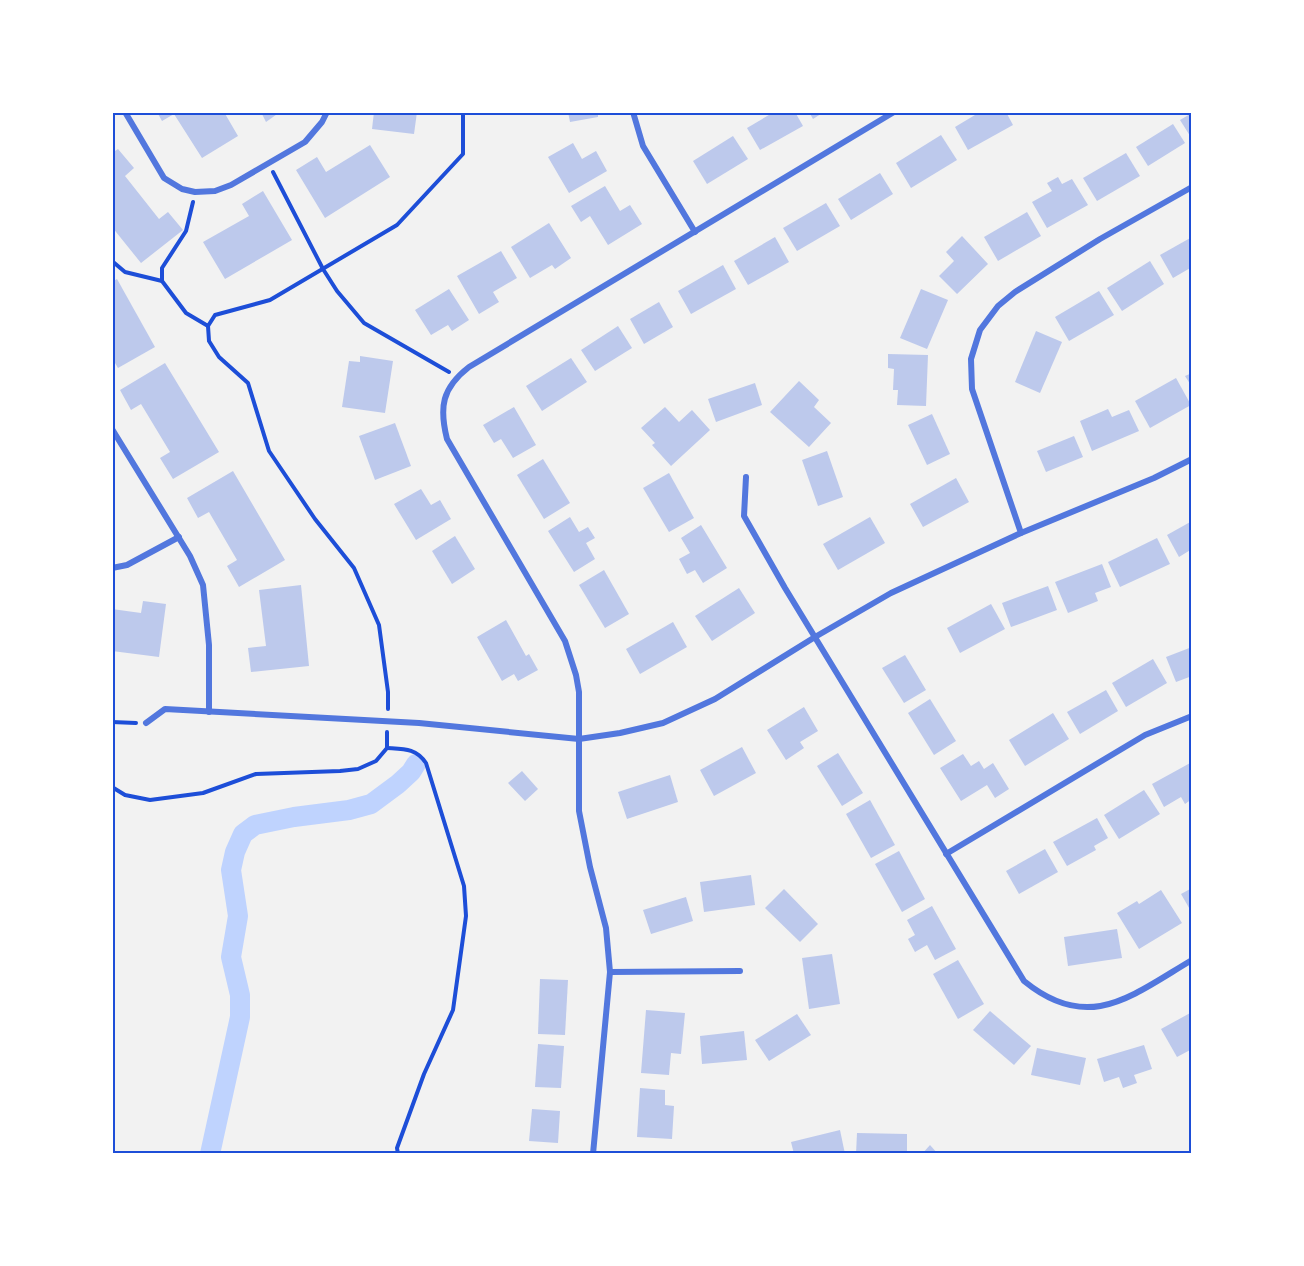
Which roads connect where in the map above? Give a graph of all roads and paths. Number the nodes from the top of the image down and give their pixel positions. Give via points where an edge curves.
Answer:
1 (125, 112) edge
2 (327, 112) edge
3 (463, 112) edge
4 (633, 112) edge
5 (894, 112) edge
6 (268, 163) junction
7 (1191, 187) edge
8 (195, 192) junction
9 (694, 232) junction
10 (112, 261) edge
11 (323, 269) junction
12 (162, 280) junction
13 (208, 326) junction
14 (457, 376) junction
15 (112, 429) edge
16 (1191, 459) edge
17 (746, 477) dead end
18 (1021, 533) junction
19 (179, 537) junction
20 (112, 568) edge
21 (815, 637) junction
22 (209, 712) junction
23 (1191, 716) edge
24 (112, 722) edge
25 (146, 723) joint
26 (387, 723) junction
27 (579, 739) junction
28 (387, 748) junction
29 (112, 787) edge
30 (946, 854) junction
31 (1191, 960) edge
32 (740, 971) dead end
33 (610, 972) junction
34 (398, 1154) edge
35 (593, 1154) edge

1 - 8 street via 164,178
2 - 6 street via 305,142
3 - 11 path via 463,154 397,225
4 - 9 street via 643,146
5 - 9 street
6 - 8 street via 231,185
6 - 11 path
7 - 18 street via 1015,292 998,306 980,330 971,359 972,389
8 - 12 path via 186,231 162,268
9 - 14 street
10 - 12 path via 125,272
11 - 13 path via 270,300 215,315
11 - 14 path via 364,323
12 - 13 path via 186,313
13 - 26 path via 209,341 219,357 248,383 269,451 354,568 379,626 388,692
14 - 27 street via 444,396 442,418 447,440 565,641 579,692
15 - 19 street
16 - 18 street
17 - 21 street via 744,516
18 - 21 street via 891,594
19 - 20 street via 127,565
19 - 22 street via 203,585 209,645
21 - 27 street via 715,699 663,723
21 - 30 street
22 - 25 street via 165,709
22 - 26 street
23 - 30 street via 1104,758
24 - 25 path
26 - 27 street
26 - 28 path
27 - 33 street via 579,811 606,928
28 - 29 path via 376,761 358,769 256,774 202,793 150,800 125,795
28 - 34 path via 420,754 426,763 464,886 466,916 453,1010 424,1074
30 - 31 street via 1024,981 1041,995 1084,1008 1106,1006
32 - 33 street
33 - 35 street

